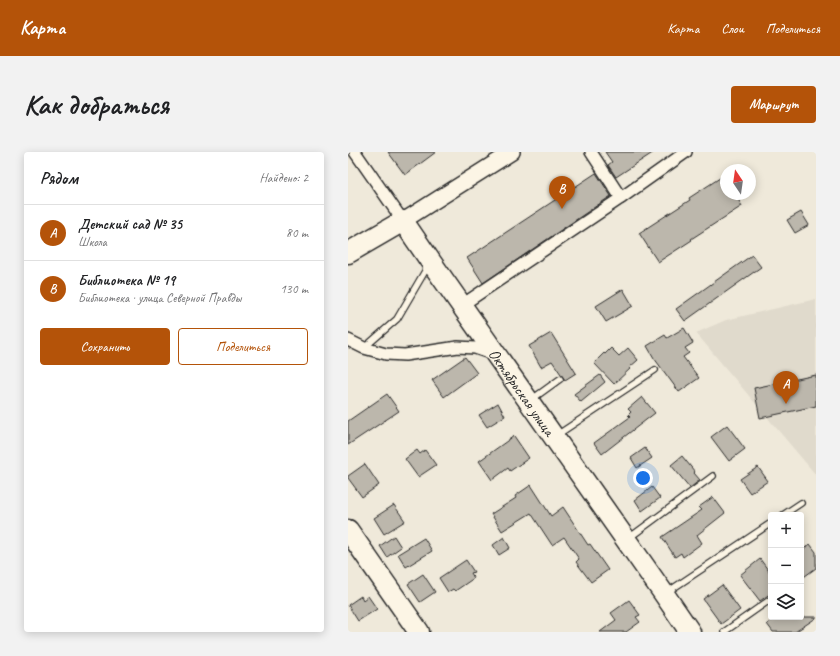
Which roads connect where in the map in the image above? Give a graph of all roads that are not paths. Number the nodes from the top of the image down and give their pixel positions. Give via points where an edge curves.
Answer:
1 (355, 152) edge
2 (512, 152) edge
3 (590, 152) edge
4 (686, 152) edge
5 (621, 198) junction
6 (404, 221) junction
7 (348, 253) edge
8 (431, 262) junction
9 (462, 305) junction
10 (348, 340) edge
11 (364, 348) junction
12 (497, 356) junction
13 (655, 370) dead end
14 (560, 379) dead end
15 (529, 401) junction
16 (554, 437) junction
17 (713, 476) dead end
18 (802, 503) dead end
19 (788, 512) edge
20 (768, 525) edge
21 (348, 530) edge
22 (626, 540) junction
23 (664, 594) junction
24 (768, 601) edge
25 (419, 632) edge
26 (690, 632) edge
27 (724, 632) edge

1 - 6 street, Октябрьская улица
2 - 6 main road
3 - 5 street
4 - 5 street
5 - 9 street
6 - 7 highway
6 - 8 highway, Октябрьская улица
8 - 9 highway, Октябрьская улица
8 - 11 lane via 397,319
9 - 12 highway, Октябрьская улица
10 - 11 street
11 - 12 street via 386,354 405,355 458,347 475,348
12 - 15 highway, Октябрьская улица
13 - 16 lane
14 - 15 lane
15 - 16 highway, Октябрьская улица
16 - 22 highway, Октябрьская улица
17 - 22 lane
18 - 19 lane
20 - 23 lane
21 - 25 highway
22 - 23 highway, Октябрьская улица
23 - 26 highway, Октябрьская улица
24 - 27 lane

